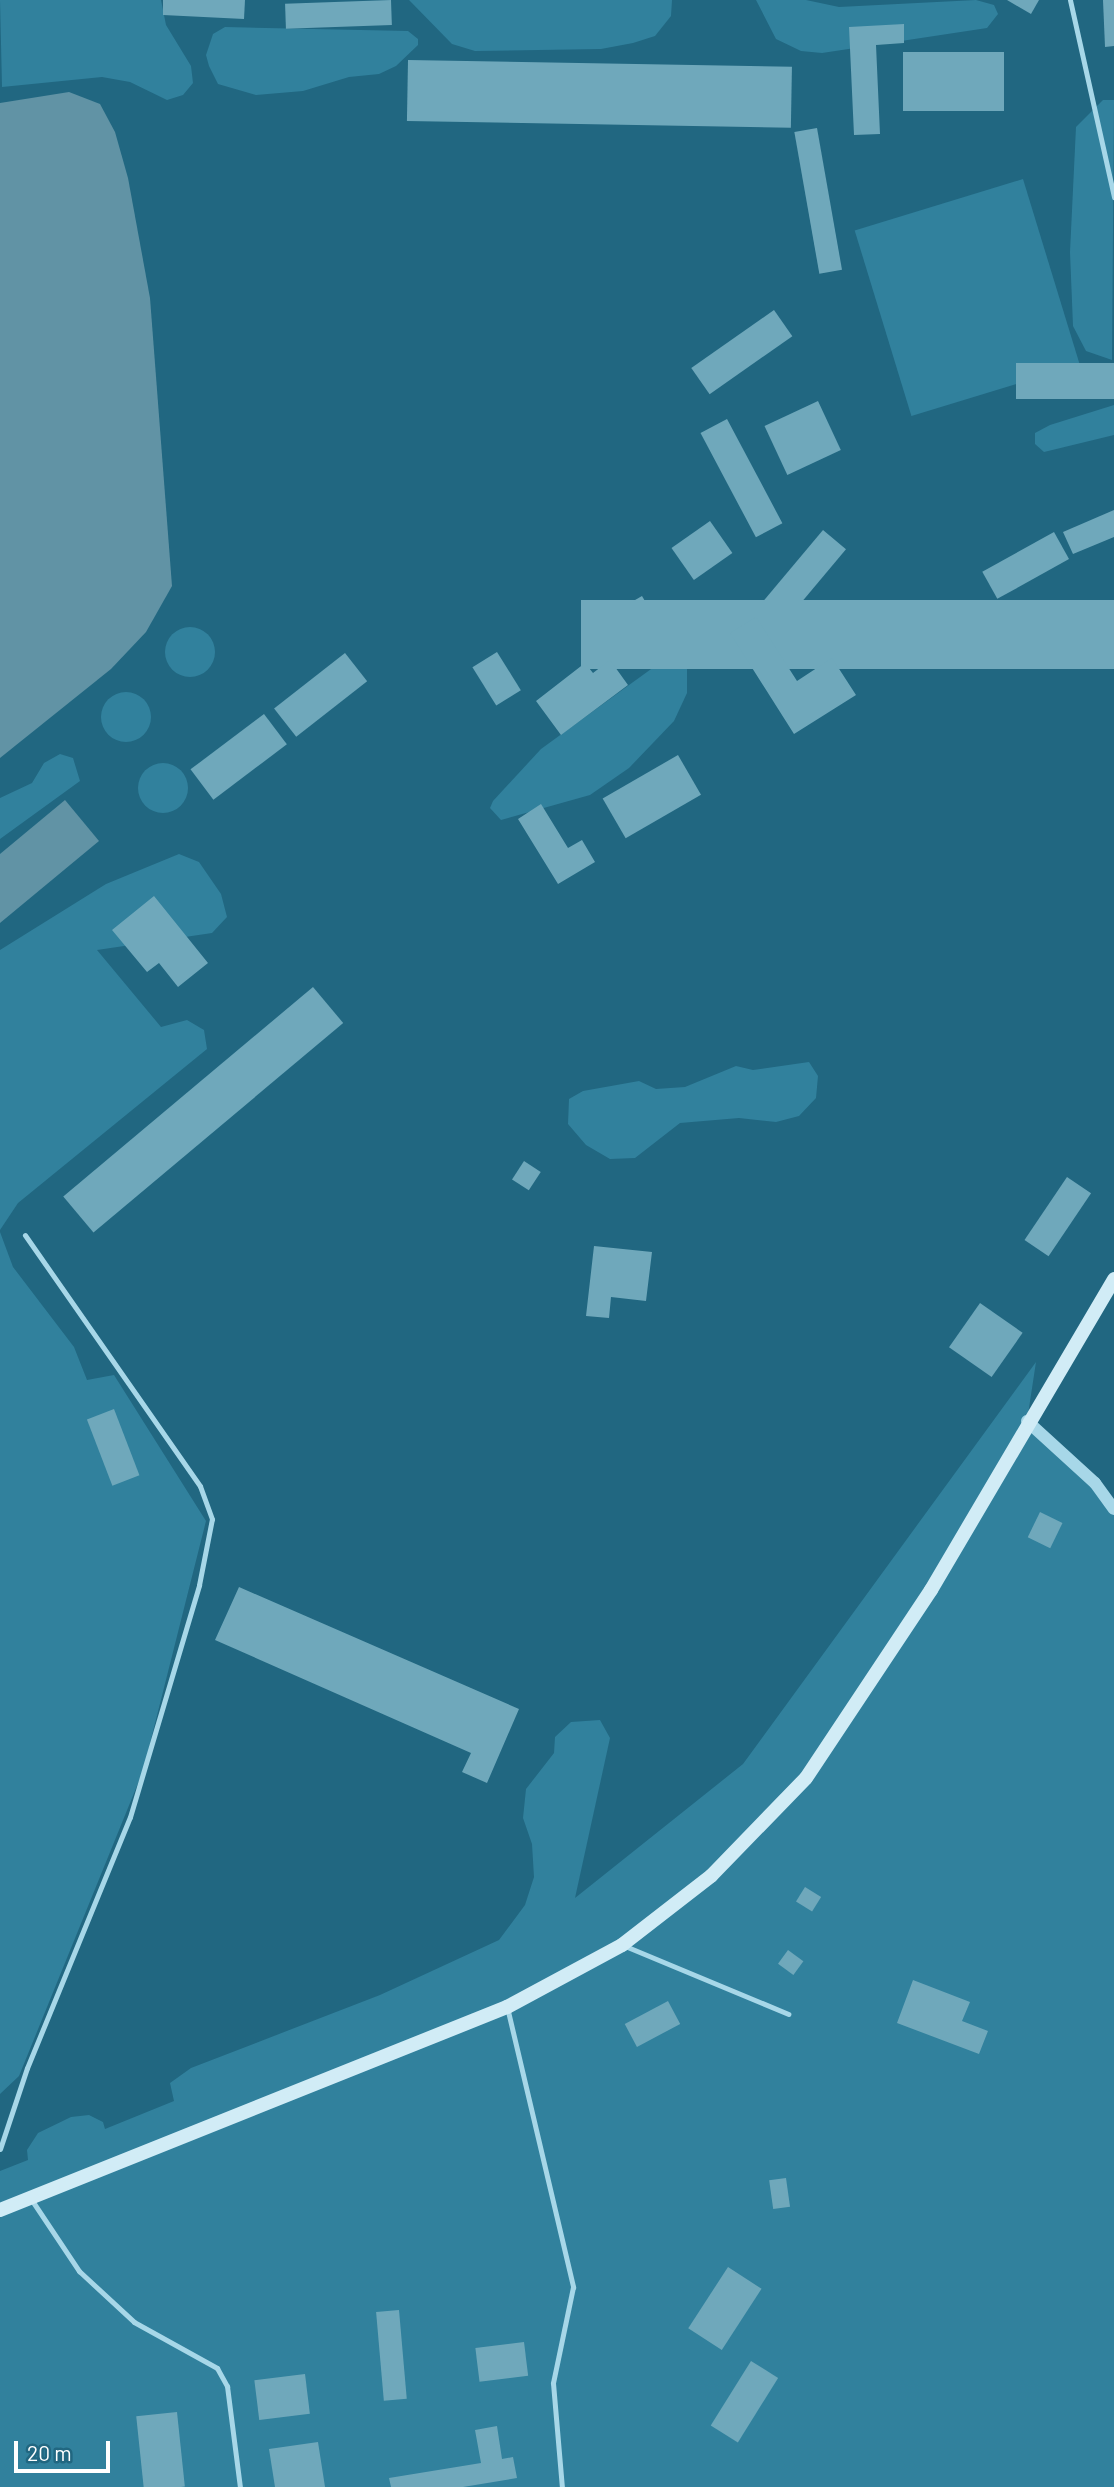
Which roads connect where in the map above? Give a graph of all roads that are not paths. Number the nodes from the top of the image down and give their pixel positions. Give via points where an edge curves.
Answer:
1 (1070, 0) edge
2 (1114, 197) edge
3 (25, 1235) dead end
4 (1114, 1279) edge
5 (1027, 1421) junction
6 (1114, 1509) edge
7 (622, 1945) junction
8 (507, 2007) junction
9 (788, 2014) dead end
10 (0, 2150) edge
11 (31, 2199) junction
12 (0, 2204) edge
13 (0, 2210) edge
14 (240, 2487) edge
15 (562, 2487) edge

1 - 2 lane
3 - 10 lane via 200,1486 212,1519 199,1585 130,1817 27,2068
4 - 5 main road
5 - 6 street via 1095,1482
5 - 7 main road via 931,1590 806,1778 711,1876
7 - 8 main road
7 - 9 lane
8 - 11 main road
8 - 15 lane via 573,2287 553,2383
11 - 13 main road
11 - 14 lane via 79,2271 134,2322 217,2368 227,2386
12 - 13 lane

